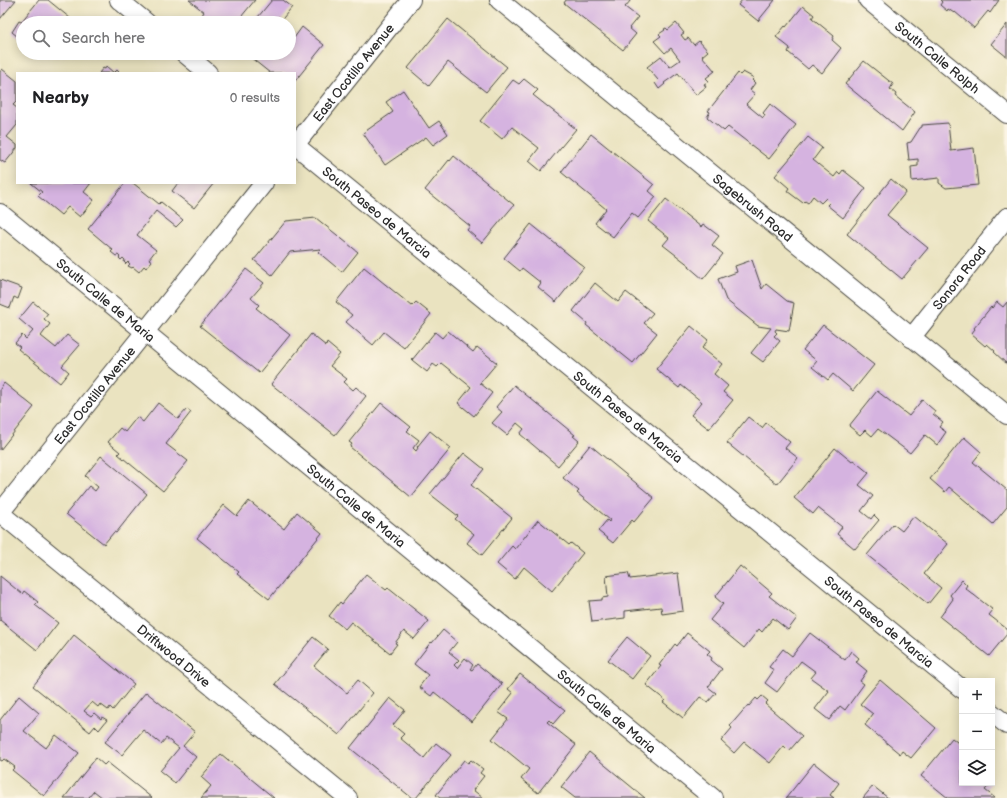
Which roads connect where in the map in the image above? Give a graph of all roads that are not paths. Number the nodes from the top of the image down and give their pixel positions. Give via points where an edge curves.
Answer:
1 (119, 0) edge
2 (411, 0) edge
3 (499, 0) edge
4 (868, 0) edge
5 (138, 16) edge
6 (192, 60) edge
7 (207, 72) edge
8 (1007, 114) edge
9 (296, 144) edge
10 (296, 146) edge
11 (263, 184) edge
12 (0, 213) edge
13 (1007, 218) edge
14 (144, 332) junction
15 (911, 338) junction
16 (1007, 415) edge
17 (0, 513) edge
18 (959, 686) edge
19 (993, 714) edge
20 (1007, 725) edge
21 (348, 798) edge
22 (713, 798) edge

1 - 5 street
2 - 9 street, East Ocotillo Avenue
3 - 15 street, Sagebrush Road
4 - 8 street, South Calle Rolph
6 - 7 street
10 - 18 street, South Paseo de Marcia
11 - 14 street, East Ocotillo Avenue
12 - 14 street, South Calle de Maria
13 - 15 street, Sonora Road
14 - 17 street, East Ocotillo Avenue
14 - 22 street, South Calle de Maria
15 - 16 street, Sagebrush Road
17 - 21 street, Driftwood Drive
19 - 20 street

